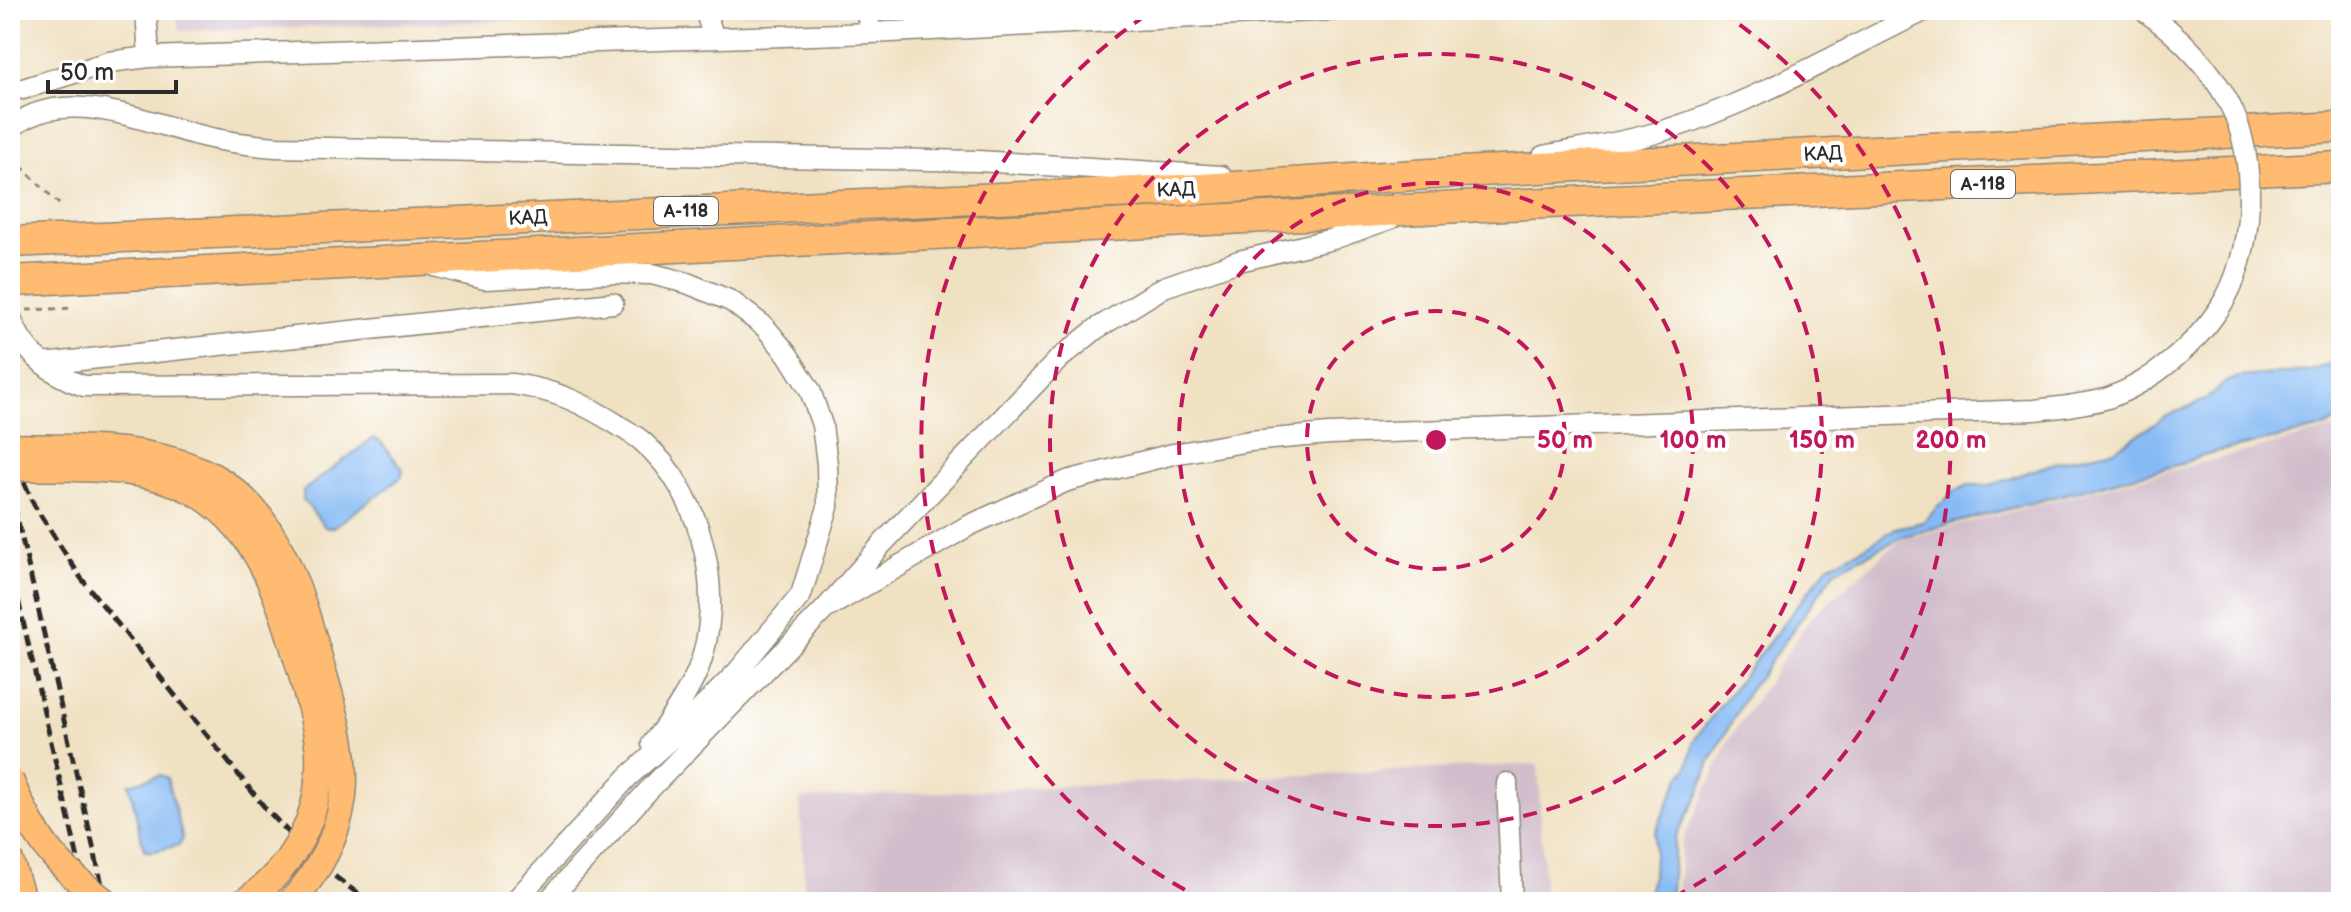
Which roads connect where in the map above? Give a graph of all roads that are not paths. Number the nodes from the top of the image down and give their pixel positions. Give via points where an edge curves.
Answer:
1 (146, 10) edge
2 (705, 10) edge
3 (866, 10) edge
4 (1334, 10) edge
5 (1926, 10) edge
6 (2143, 10) edge
7 (1206, 13) edge
8 (1043, 18) edge
9 (871, 33) junction
10 (714, 38) junction
11 (149, 57) junction
12 (23, 89) dead end
13 (2341, 127) edge
14 (10, 129) edge
15 (2341, 167) edge
16 (1461, 172) junction
17 (1305, 181) junction
18 (1412, 210) junction
19 (10, 242) edge
20 (416, 261) junction
21 (10, 281) edge
22 (613, 303) dead end
23 (15, 313) edge
24 (43, 364) junction
25 (10, 447) edge
26 (10, 467) edge
27 (825, 609) junction
28 (628, 777) junction
29 (10, 780) edge
30 (1507, 783) dead end
31 (10, 861) edge
32 (23, 902) edge
33 (106, 902) edge
34 (244, 902) edge
35 (291, 902) edge
36 (514, 902) edge
37 (547, 902) edge
38 (1512, 902) edge

1 - 11 street
2 - 10 street
3 - 9 street
4 - 7 street
5 - 16 street via 1790,77 1653,133
6 - 27 street, bridge via 2172,30 2206,65 2230,105 2245,146 2250,190 2236,274 2219,308 2171,362 2111,397 2019,411 1250,441 1067,481 968,526
7 - 8 street
8 - 9 street
9 - 10 street
10 - 11 street
11 - 12 street via 109,62
13 - 16 highway, КАД / А-118
14 - 17 street via 49,110 83,108 236,144 277,147 978,161
15 - 18 highway, КАД / А-118
16 - 17 highway, КАД / А-118
17 - 19 highway, КАД / А-118
18 - 20 highway, КАД / А-118
18 - 27 street via 1333,239 1239,261 1164,287 1096,329 1014,405
20 - 21 highway, КАД / А-118
20 - 28 street via 485,279 605,273 652,274 687,283 731,301 765,327 810,390 822,425 828,507 801,595 738,671
22 - 24 street
23 - 24 street via 18,335
24 - 28 street via 62,379 84,386 512,384 579,401 643,442 671,473 690,509 705,550 710,593 707,638 697,672 667,725
25 - 35 main road, bridge via 120,451 186,465 235,492 272,536 309,622 343,763 338,824 329,849
26 - 34 main road, bridge via 118,471 175,483 220,509 261,562 288,627 309,700 319,771 306,832 263,889
27 - 37 street
28 - 36 street
29 - 33 main road, bridge via 47,852
30 - 38 street
31 - 32 main road

